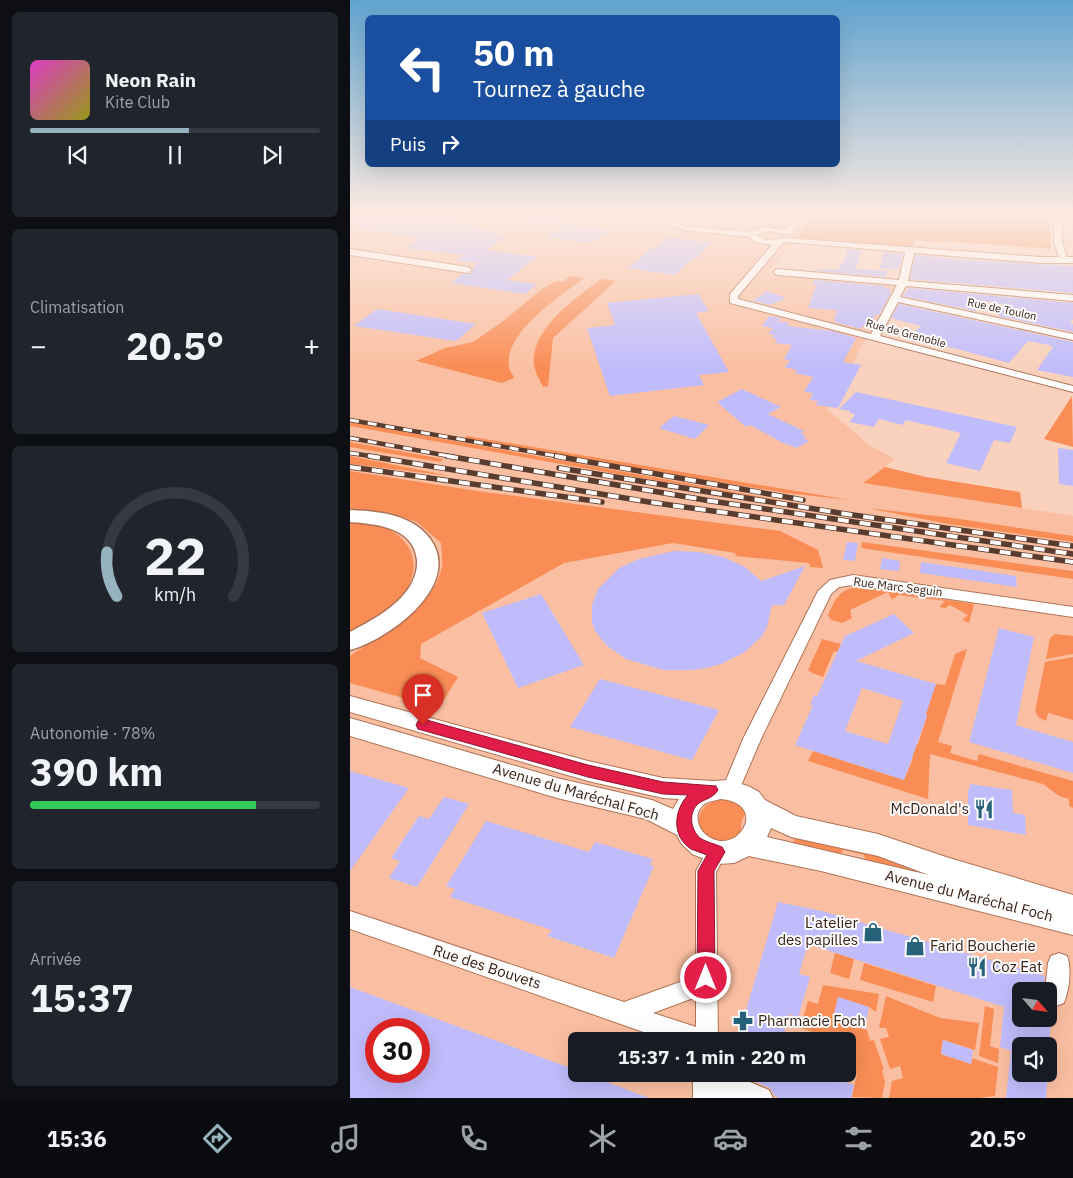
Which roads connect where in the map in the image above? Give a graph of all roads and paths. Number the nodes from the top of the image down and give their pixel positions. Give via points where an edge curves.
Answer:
1 (443, 266) edge
2 (754, 266) edge
3 (907, 266) edge
4 (468, 270) dead end
5 (777, 272) dead end
6 (903, 283) junction
7 (1073, 298) edge
8 (896, 299) junction
9 (1073, 336) edge
10 (874, 338) junction
11 (1073, 389) edge
12 (350, 516) edge
13 (1073, 612) edge
14 (350, 642) edge
15 (350, 704) edge
16 (350, 727) edge
17 (721, 790) junction
18 (756, 807) junction
19 (685, 827) junction
20 (747, 844) junction
21 (717, 852) junction
22 (1073, 908) edge
23 (350, 920) edge
24 (1073, 922) edge
25 (1059, 963) dead end
26 (706, 978) junction
27 (1057, 982) edge
28 (624, 1012) junction
29 (674, 1032) edge
30 (707, 1032) edge
31 (705, 1087) edge
32 (761, 1098) edge

1 - 4 street
2 - 10 street, Rue de Grenoble via 733,296 733,301
3 - 6 street
5 - 6 street
6 - 7 street
6 - 8 street
8 - 9 street, Rue de Toulon
8 - 10 street
10 - 11 street, Rue de Grenoble
12 - 14 highway via 378,518 400,525 419,537 427,552 429,568 423,584 405,607
13 - 17 street, Rue Marc Seguin via 853,580 835,584 826,591 752,738
15 - 17 main road, Avenue du Maréchal Foch via 588,771 663,788
16 - 19 main road, Avenue du Maréchal Foch via 557,788 652,810
17 - 18 main road via 750,800
17 - 19 main road via 692,800 684,817
18 - 20 main road via 760,816 759,826
18 - 22 main road, Avenue du Maréchal Foch via 791,826 878,845
19 - 21 main road via 696,844
20 - 21 main road via 728,852
20 - 24 main road, Avenue du Maréchal Foch
21 - 26 street via 706,871
23 - 28 street, Rue des Bouvets
25 - 27 street
26 - 28 street via 687,990
26 - 30 street
28 - 29 street, Rue des Bouvets
31 - 32 street via 736,1088

